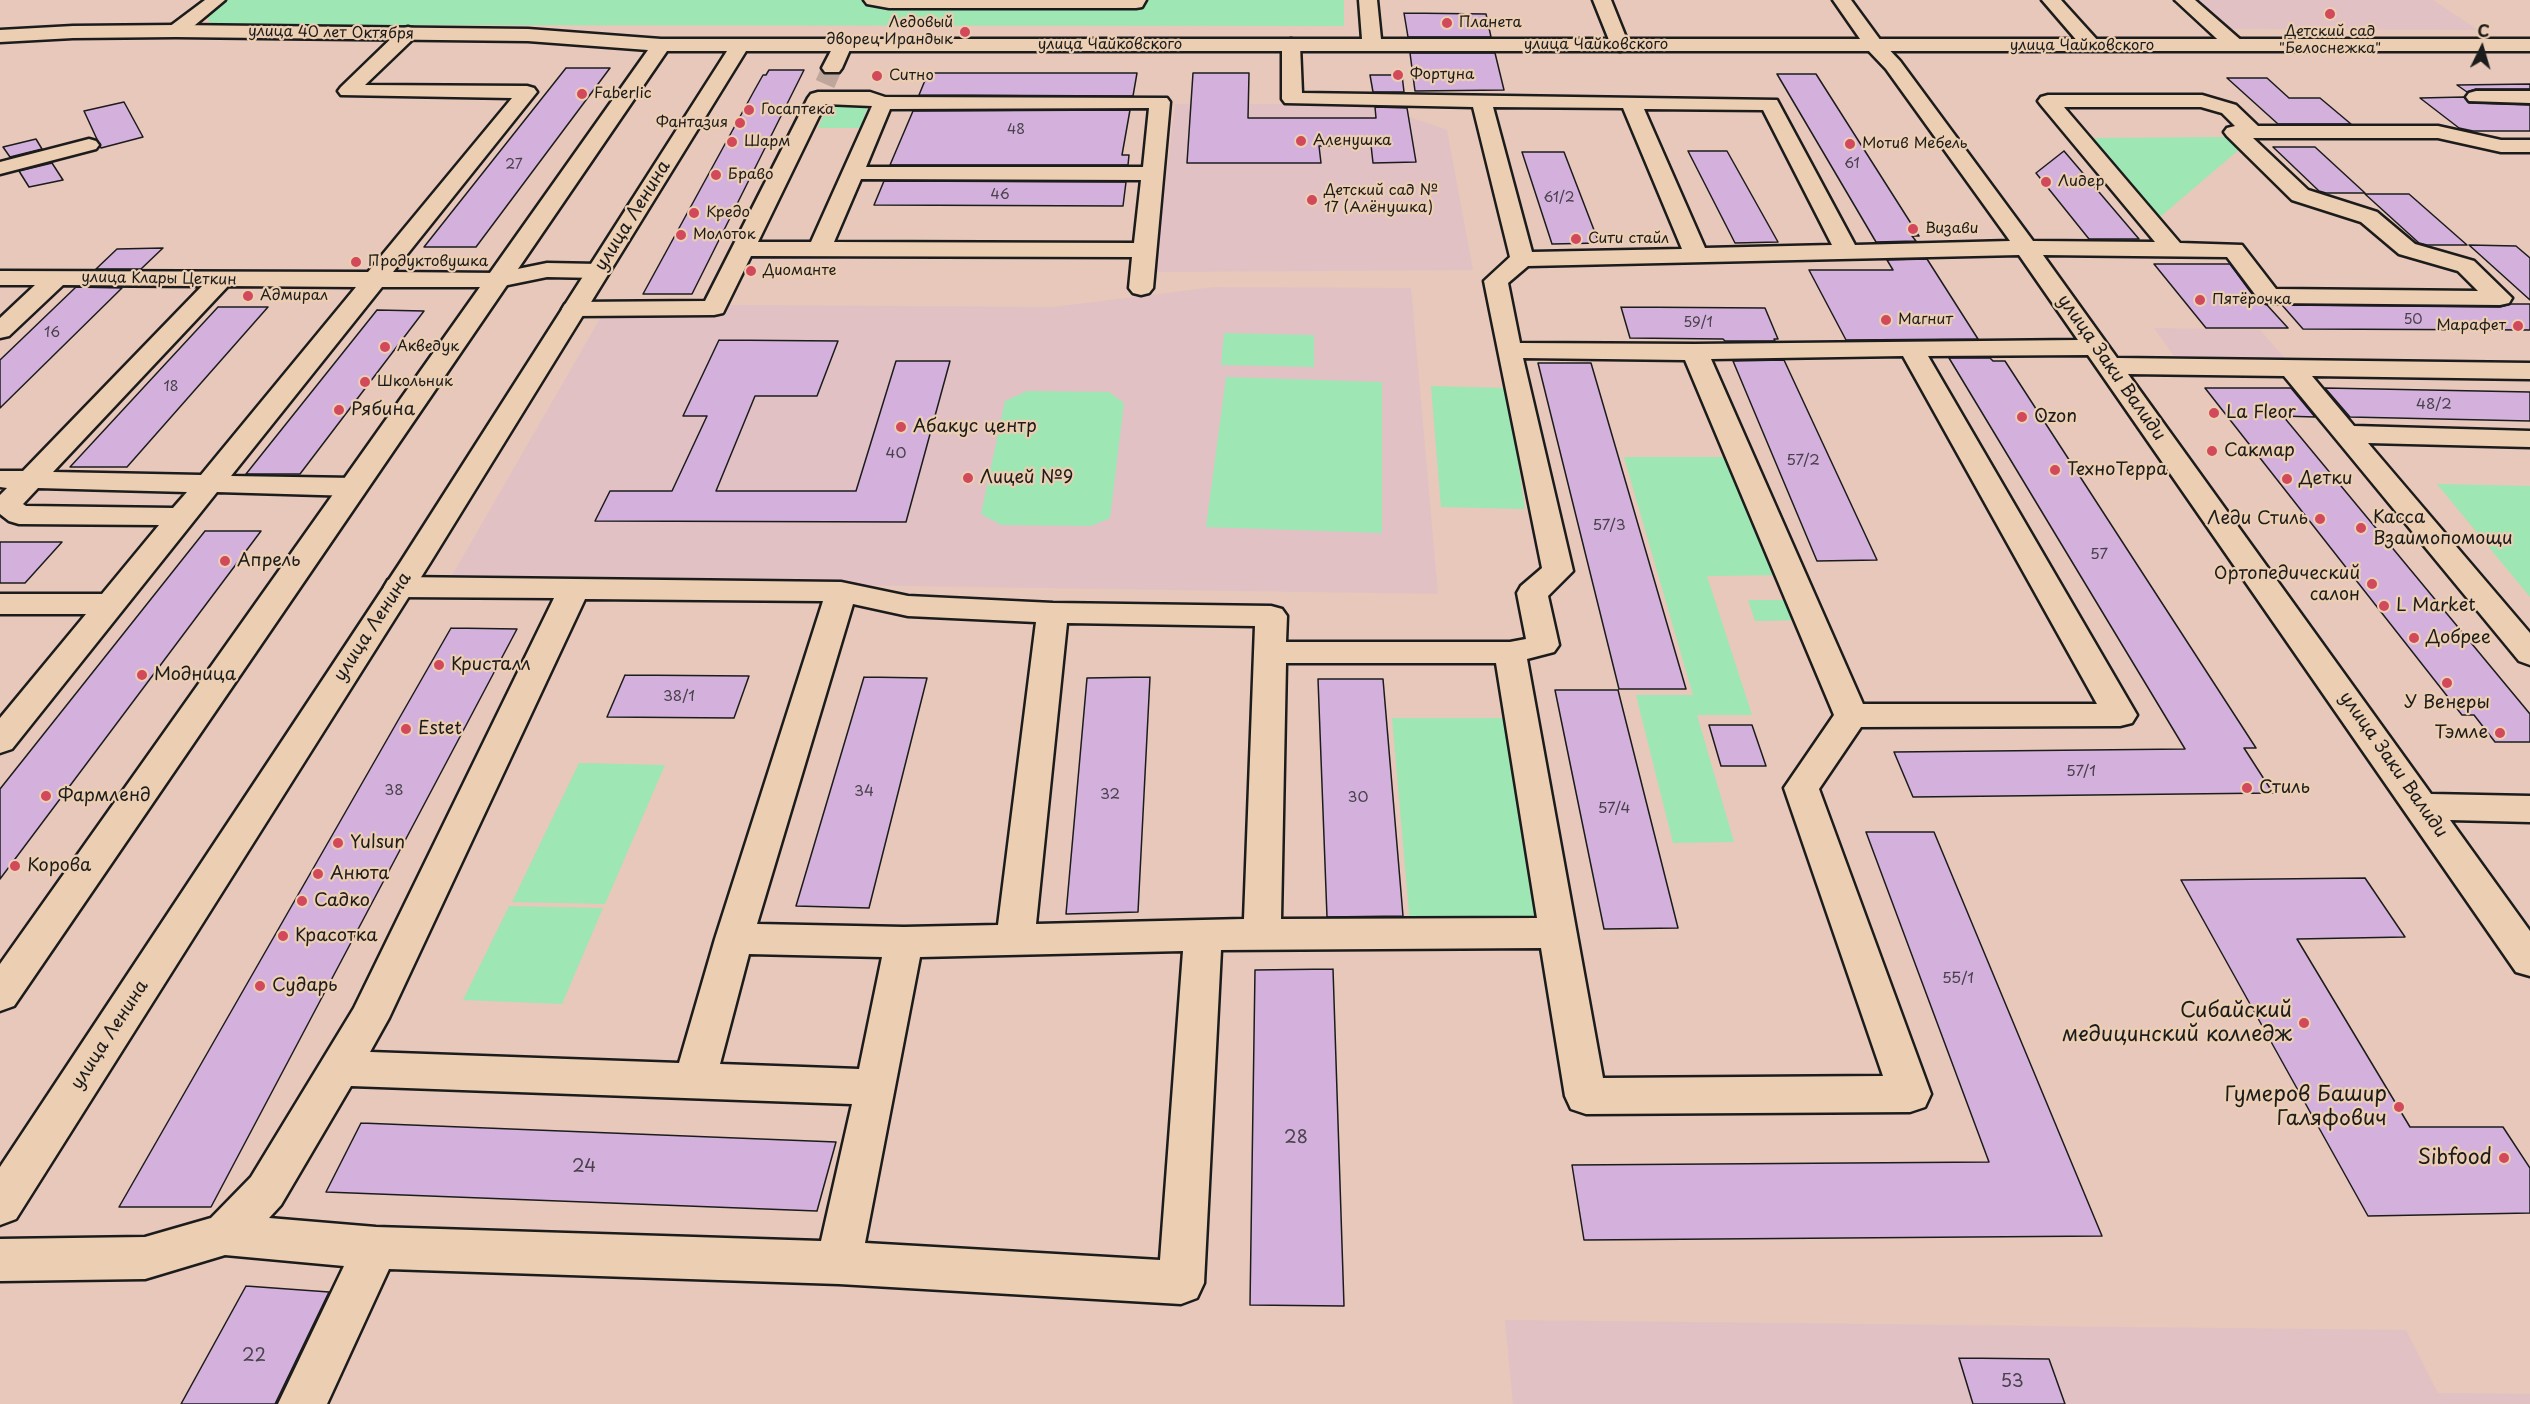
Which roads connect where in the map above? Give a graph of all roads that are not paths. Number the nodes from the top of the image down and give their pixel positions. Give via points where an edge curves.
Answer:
1 (216, 0) edge
2 (873, 0) edge
3 (1137, 0) edge
4 (1368, 0) edge
5 (1602, 0) edge
6 (1842, 0) edge
7 (2050, 0) edge
8 (2184, 0) edge
9 (176, 31) junction
10 (408, 33) junction
11 (0, 36) edge
12 (661, 45) junction
13 (740, 45) junction
14 (843, 45) junction
15 (1291, 45) junction
16 (1372, 45) junction
17 (1620, 45) junction
18 (1874, 45) junction
19 (2092, 46) junction
20 (2236, 46) junction
21 (2528, 47) edge
22 (825, 83) junction
23 (2530, 97) edge
24 (2476, 98) dead end
25 (1482, 102) junction
26 (883, 103) junction
27 (1631, 103) junction
28 (2253, 132) junction
29 (89, 145) dead end
30 (2530, 146) edge
31 (0, 168) edge
32 (855, 173) junction
33 (1154, 174) junction
34 (820, 248) junction
35 (2026, 248) junction
36 (743, 249) junction
37 (2173, 249) junction
38 (1146, 250) junction
39 (1847, 251) junction
40 (1696, 254) junction
41 (1522, 259) junction
42 (598, 271) junction
43 (0, 278) edge
44 (57, 278) junction
45 (221, 280) junction
46 (375, 280) junction
47 (498, 280) junction
48 (1141, 288) dead end
49 (574, 309) junction
50 (0, 331) edge
51 (1911, 348) junction
52 (1509, 350) junction
53 (1695, 352) junction
54 (2103, 356) junction
55 (2290, 367) junction
56 (2530, 370) edge
57 (2344, 434) junction
58 (2530, 439) edge
59 (29, 480) junction
60 (212, 483) junction
61 (354, 487) junction
62 (2, 496) edge
63 (183, 517) junction
64 (399, 587) junction
65 (574, 589) junction
66 (841, 592) junction
67 (0, 604) edge
68 (113, 604) junction
69 (1053, 613) junction
70 (1270, 652) junction
71 (1510, 653) junction
72 (2530, 654) edge
73 (1851, 716) junction
74 (0, 741) edge
75 (2423, 807) junction
76 (2530, 809) edge
77 (1558, 933) junction
78 (1262, 934) junction
79 (1203, 935) junction
80 (734, 939) junction
81 (1015, 941) junction
82 (904, 942) junction
83 (2530, 961) edge
84 (0, 996) edge
85 (339, 1068) junction
86 (695, 1080) junction
87 (876, 1087) junction
88 (0, 1205) edge
89 (225, 1235) junction
90 (376, 1248) junction
91 (0, 1260) edge
92 (839, 1263) junction
93 (302, 1404) edge

1 - 9 main road
2 - 3 main road
4 - 16 main road
5 - 17 main road
6 - 18 main road, улица Заки Валиди
7 - 19 main road
8 - 20 main road
9 - 10 main road, улица 40 лет Октября
9 - 11 main road, улица 40 лет Октября
10 - 12 main road, улица 40 лет Октября via 528,34
10 - 46 main road via 348,91 527,92
12 - 13 main road, улица Чайковского
12 - 47 main road
13 - 14 main road, улица Чайковского
13 - 42 main road, улица Ленина
14 - 15 main road, улица Чайковского
14 - 22 main road
15 - 16 main road, улица Чайковского
15 - 25 main road via 1292,99
16 - 17 main road, улица Чайковского
17 - 18 main road, улица Чайковского
18 - 19 main road, улица Чайковского
18 - 35 main road, улица Заки Валиди via 1893,65
19 - 20 main road, улица Чайковского
20 - 21 main road, улица Чайковского
22 - 26 main road
22 - 36 main road
23 - 24 main road
25 - 27 main road
25 - 41 main road
26 - 32 main road
26 - 33 main road via 1160,102
27 - 39 main road via 1770,104
27 - 40 main road
28 - 30 main road via 2438,132 2501,146
28 - 37 main road via 2229,109 2202,101 2048,101
28 - 37 main road via 2234,132 2300,195 2369,217 2407,249 2466,266 2500,298 2269,296 2234,250
29 - 31 main road
32 - 33 main road
32 - 34 main road
33 - 38 main road
34 - 36 main road
34 - 38 main road
35 - 37 main road
35 - 39 main road
35 - 54 main road, улица Заки Валиди
36 - 49 main road via 714,308
38 - 48 main road
39 - 40 main road
40 - 41 main road
41 - 52 main road via 1496,281
42 - 47 main road, улица Клары Цеткин via 547,270
42 - 49 main road, улица Ленина
43 - 44 main road, улица Клары Цеткин
44 - 45 main road, улица Клары Цеткин
44 - 50 main road
45 - 46 main road, улица Клары Цеткин
45 - 59 main road
46 - 47 main road, улица Клары Цеткин
46 - 60 main road
47 - 61 main road
49 - 64 main road, улица Ленина
51 - 53 main road
51 - 54 main road
51 - 73 main road via 2120,715
52 - 53 main road
52 - 71 main road via 1558,571 1532,593 1543,645
53 - 73 main road
54 - 55 main road
54 - 75 main road, улица Заки Валиди
55 - 56 main road
55 - 57 main road
57 - 58 main road
57 - 72 main road
59 - 60 main road
59 - 62 main road
60 - 61 main road
60 - 63 main road
61 - 84 main road
62 - 63 main road via 19,515
63 - 68 main road
64 - 65 main road
64 - 88 main road, улица Ленина
65 - 66 main road
65 - 85 main road via 369,1018
66 - 69 main road via 908,606
66 - 80 main road
67 - 68 main road
68 - 74 main road
69 - 70 main road via 1271,616
69 - 81 main road
70 - 71 main road
70 - 78 main road
71 - 77 main road
73 - 77 main road via 1801,788 1910,1094 1586,1096
75 - 76 main road
75 - 83 main road, улица Заки Валиди
77 - 78 main road
78 - 79 main road
79 - 81 main road
79 - 92 main road via 1181,1283
80 - 82 main road
80 - 86 main road
81 - 82 main road
82 - 87 main road
85 - 86 main road
85 - 89 main road via 266,1191
86 - 87 main road
87 - 92 main road
89 - 90 main road
89 - 91 main road via 145,1258
90 - 92 main road
90 - 93 main road

